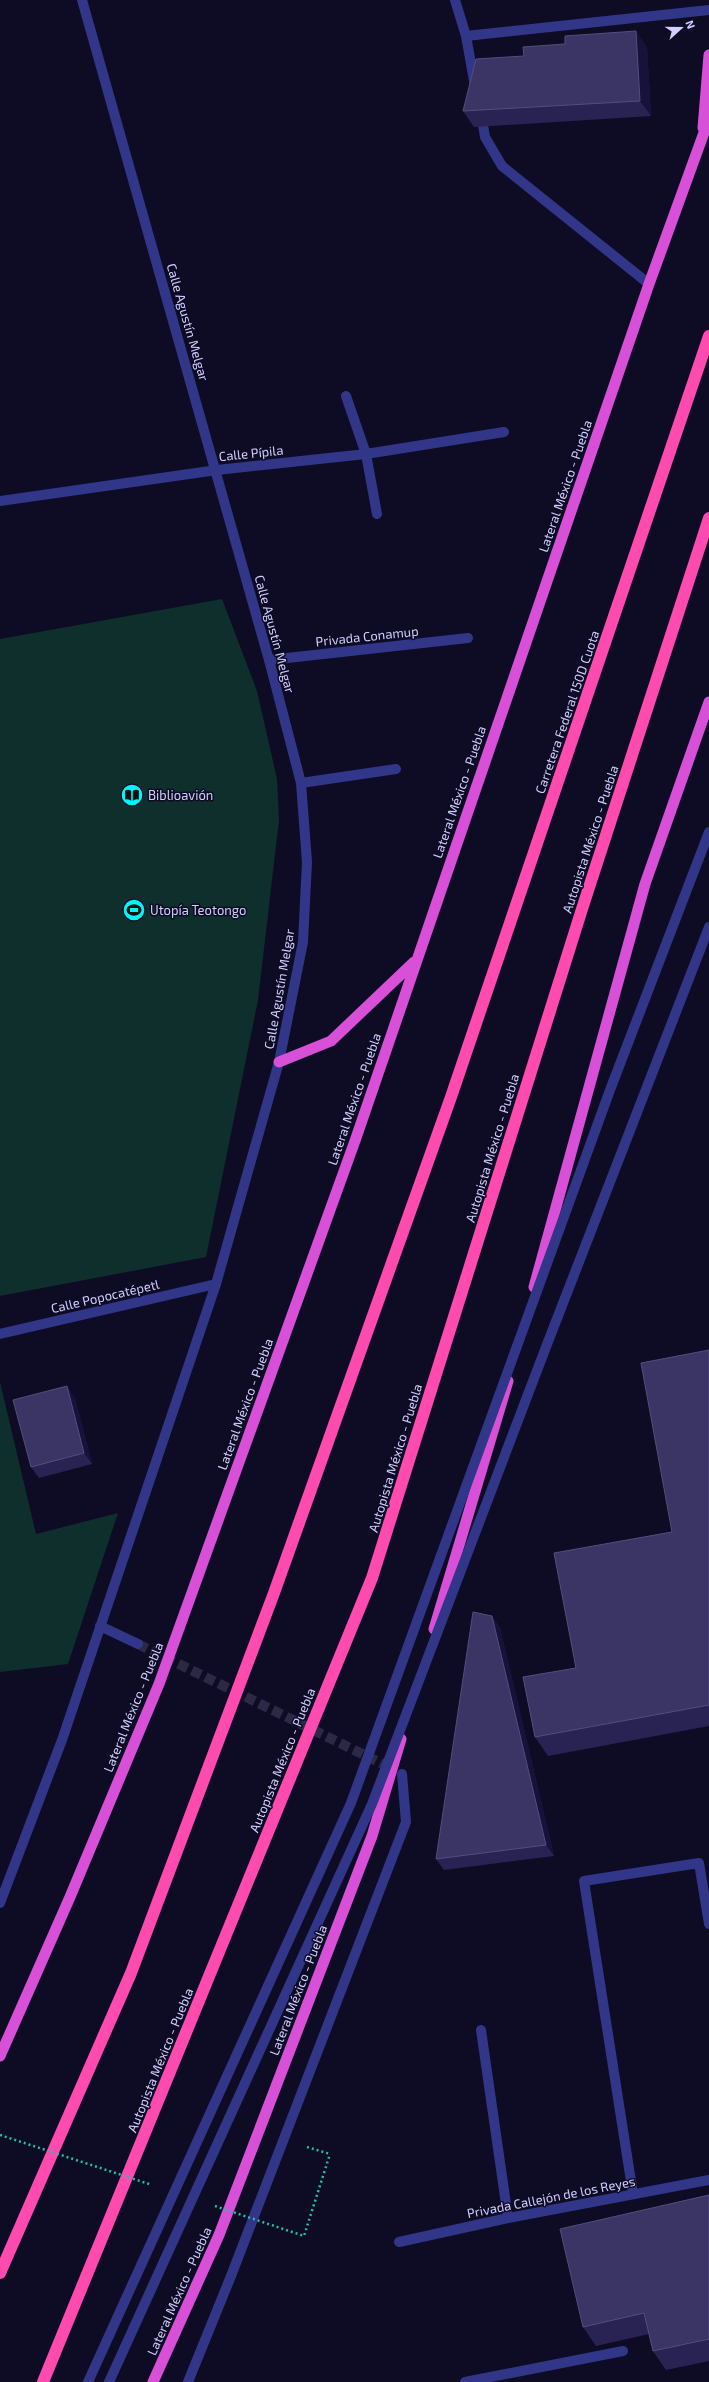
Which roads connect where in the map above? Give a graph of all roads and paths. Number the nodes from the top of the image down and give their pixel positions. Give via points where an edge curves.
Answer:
1 (82, 0) edge
2 (455, 0) edge
3 (709, 10) edge
4 (466, 36) junction
5 (709, 55) edge
6 (709, 119) edge
7 (702, 138) junction
8 (649, 284) junction
9 (709, 336) edge
10 (346, 396) dead end
11 (504, 432) dead end
12 (366, 454) junction
13 (217, 470) junction
14 (0, 501) edge
15 (377, 514) dead end
16 (709, 518) edge
17 (468, 638) dead end
18 (269, 660) junction
19 (709, 702) edge
20 (396, 769) dead end
21 (301, 783) junction
22 (709, 832) edge
23 (709, 927) edge
24 (416, 960) junction
25 (279, 1062) junction
26 (216, 1284) junction
27 (0, 1334) edge
28 (100, 1626) junction
29 (138, 1644) tunnel mouth
30 (402, 1774) dead end
31 (4, 1884) edge
32 (0, 1903) edge
33 (709, 1924) edge
34 (481, 2030) dead end
35 (0, 2056) edge
36 (709, 2180) edge
37 (633, 2194) junction
38 (508, 2218) junction
39 (400, 2242) dead end
40 (0, 2273) edge
41 (623, 2351) dead end
42 (43, 2382) edge
43 (88, 2382) edge
44 (109, 2382) edge
45 (153, 2382) edge
46 (188, 2382) edge
47 (465, 2382) edge

1 - 13 street, Calle Agustín Melgar
2 - 4 street
3 - 4 street
4 - 8 street via 485,137 502,166
5 - 7 highway
6 - 7 highway
7 - 8 highway, Lateral México - Puebla
8 - 24 highway, Lateral México - Puebla
9 - 40 highway, Carretera Federal 150D Cuota via 451,1097 274,1593 132,1973
10 - 12 street
11 - 12 street, Calle Pípila
12 - 13 street, Calle Pípila
12 - 15 street
13 - 14 street, Calle Pípila
13 - 18 street, Calle Agustín Melgar
16 - 42 highway, Autopista México - Puebla via 582,909 372,1578
17 - 18 street, Privada Conamup
18 - 21 street, Calle Agustín Melgar
19 - 45 highway, Lateral México - Puebla via 645,884 497,1421 372,1836 219,2235
20 - 21 street
21 - 25 street, Calle Agustín Melgar via 307,862 303,942
22 - 43 street, bridge via 610,1090 351,1803
23 - 44 street, bridge via 372,1804
24 - 25 highway via 331,1041
24 - 35 highway, Lateral México - Puebla via 356,1138 159,1684
25 - 26 street, Calle Agustín Melgar
26 - 27 street, Calle Popocatépetl
26 - 28 street, Calle Agustín Melgar
28 - 29 street
28 - 31 street, Calle Agustín Melgar via 62,1740
30 - 46 street via 406,1822
31 - 32 street, Calle Agustín Melgar
33 - 37 street via 698,1863 584,1881
34 - 38 street
36 - 37 street, Privada Callejón de los Reyes
37 - 38 street, Privada Callejón de los Reyes
38 - 39 street, Privada Callejón de los Reyes
41 - 47 street

